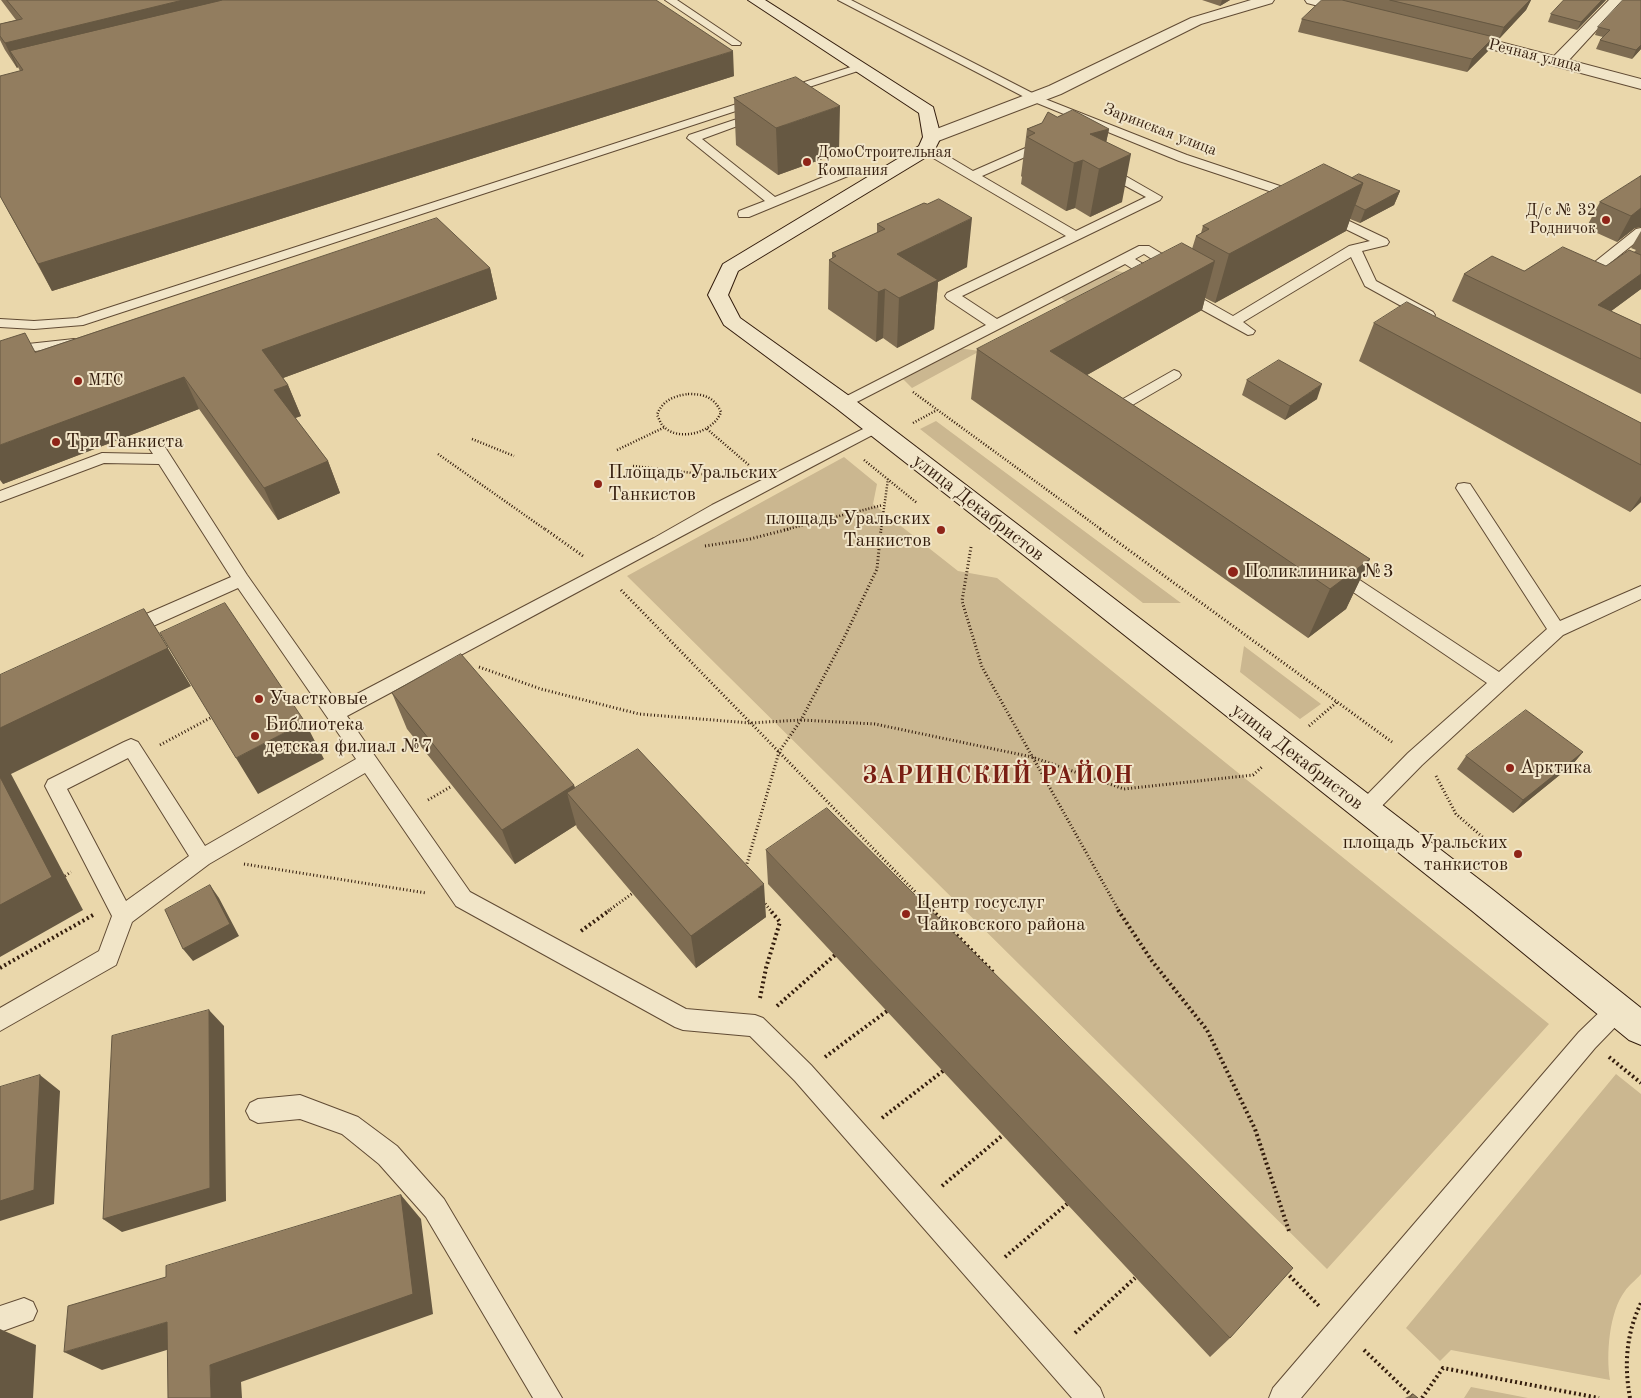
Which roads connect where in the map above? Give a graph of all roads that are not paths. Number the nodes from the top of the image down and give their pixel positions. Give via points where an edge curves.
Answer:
1 (670, 0) edge
2 (755, 0) edge
3 (843, 0) edge
4 (1267, 0) edge
5 (1312, 0) edge
6 (1618, 0) edge
7 (1369, 14) edge
8 (1436, 31) edge
9 (736, 43) dead end
10 (1559, 61) junction
11 (863, 68) junction
12 (1641, 84) edge
13 (810, 96) edge
14 (1036, 99) junction
15 (772, 111) edge
16 (930, 143) junction
17 (1060, 145) edge
18 (1095, 164) edge
19 (844, 173) dead end
20 (972, 176) junction
21 (774, 202) junction
22 (1308, 205) junction
23 (1283, 210) edge
24 (744, 214) dead end
25 (1641, 232) edge
26 (1076, 236) junction
27 (1354, 249) junction
28 (1191, 258) edge
29 (1125, 259) junction
30 (1641, 282) edge
31 (1440, 321) edge
32 (1233, 322) junction
33 (0, 323) edge
34 (996, 325) junction
35 (1248, 331) dead end
36 (74, 343) edge
37 (0, 350) edge
38 (1174, 375) dead end
39 (844, 403) junction
40 (1119, 427) edge
41 (875, 428) junction
42 (1464, 488) dead end
43 (0, 496) edge
44 (1326, 566) edge
45 (242, 579) junction
46 (1641, 592) edge
47 (1557, 630) junction
48 (113, 636) edge
49 (1500, 682) junction
50 (335, 714) junction
51 (368, 762) junction
52 (1365, 810) junction
53 (202, 858) junction
54 (119, 909) junction
55 (1617, 1010) junction
56 (0, 1020) edge
57 (1641, 1029) edge
58 (258, 1111) dead end
59 (548, 1398) edge
60 (1090, 1398) edge
61 (1283, 1398) edge

1 - 9 lane
2 - 11 street
3 - 14 lane, Заринская улица
4 - 14 street via 1196,21
5 - 7 street
6 - 10 street
8 - 10 street, Речная улица
10 - 12 street, Речная улица
11 - 13 lane
11 - 16 street via 927,111
11 - 33 lane via 78,322
14 - 16 street
14 - 22 lane, Заринская улица via 1183,158 1276,189
15 - 21 lane via 693,138
16 - 20 lane
16 - 39 street, улица Декабристов via 730,268 718,295 731,321
17 - 20 lane via 1052,141
18 - 26 lane via 1156,197
19 - 21 lane
20 - 26 lane
21 - 24 lane
22 - 23 lane
22 - 27 lane, Заринская улица via 1382,242
25 - 30 lane via 1601,264
26 - 34 lane via 952,296
27 - 31 lane via 1370,283
27 - 32 lane
28 - 29 lane via 1174,267 1144,249
29 - 32 lane
29 - 34 lane
32 - 35 lane
34 - 39 lane
36 - 37 lane
38 - 40 lane via 1102,416
39 - 41 street, улица Декабристов
41 - 50 lane
41 - 52 street, улица Декабристов
42 - 47 lane
43 - 45 lane via 102,458 160,454
44 - 49 lane
45 - 48 lane
45 - 50 lane
46 - 47 lane
47 - 49 lane
49 - 52 lane via 1415,759
50 - 51 lane
51 - 53 lane
51 - 60 lane via 463,899 683,1019 755,1026 803,1073
52 - 55 street, улица Декабристов
53 - 54 lane
53 - 54 lane via 131,747 55,786
54 - 56 lane via 108,958
55 - 57 street, улица Декабристов
55 - 61 lane via 1586,1040
58 - 59 lane via 300,1107 350,1125 388,1156 435,1208

